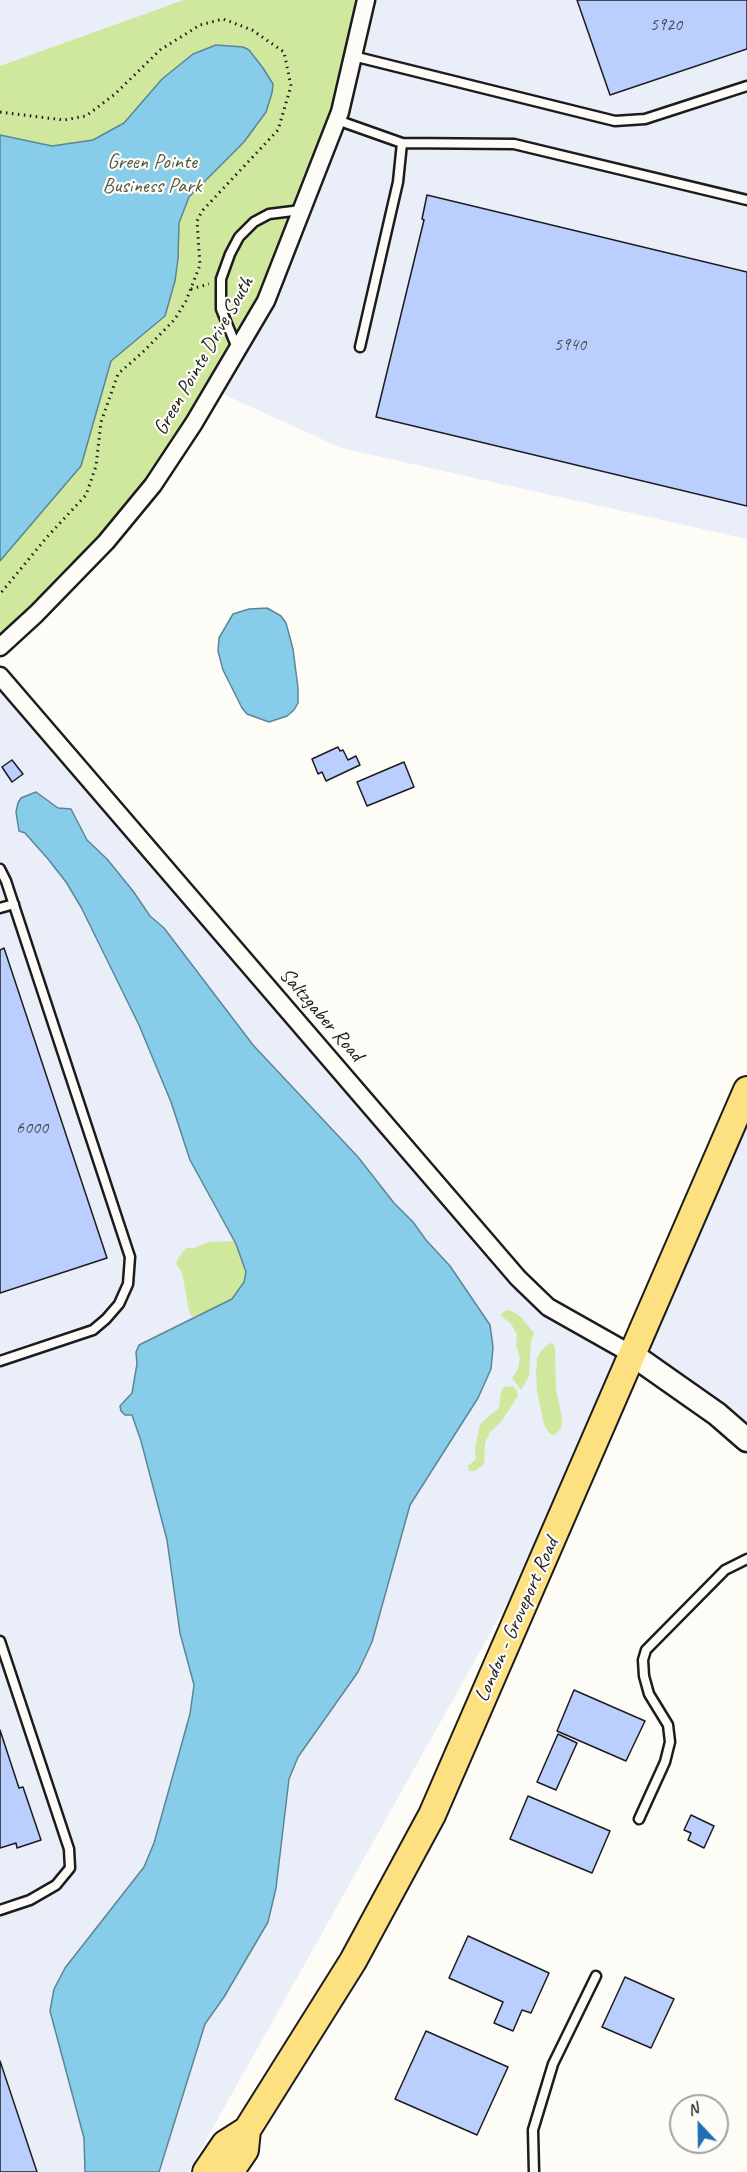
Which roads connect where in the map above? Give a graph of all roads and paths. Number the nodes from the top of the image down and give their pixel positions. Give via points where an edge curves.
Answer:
1 (366, 0) edge
2 (353, 56) junction
3 (747, 86) edge
4 (0, 112) edge
5 (337, 120) junction
6 (402, 143) junction
7 (747, 200) edge
8 (301, 210) junction
9 (221, 286) junction
10 (191, 289) junction
11 (360, 347) dead end
12 (238, 348) junction
13 (0, 594) edge
14 (0, 647) edge
15 (0, 676) edge
16 (0, 869) edge
17 (14, 904) junction
18 (0, 908) edge
19 (747, 1090) edge
20 (633, 1355) junction
21 (0, 1361) edge
22 (747, 1440) edge
23 (747, 1559) edge
24 (0, 1641) edge
25 (639, 1819) dead end
26 (0, 1911) edge
27 (596, 1976) dead end
28 (247, 2130) junction
29 (206, 2172) edge
30 (230, 2172) edge
31 (534, 2172) edge

1 - 2 street, Green Pointe Drive South
2 - 3 lane via 615,121 645,119
2 - 5 street, Green Pointe Drive South
4 - 10 path via 64,120 86,116 160,50 200,25 223,19 252,30 284,52 291,86 278,130 196,221 200,265
5 - 6 lane
5 - 8 street, Green Pointe Drive South
6 - 7 lane via 514,144
6 - 11 lane via 398,182
8 - 9 lane via 269,214 246,228 230,254
8 - 12 street, Green Pointe Drive South via 266,301
9 - 10 path via 209,284
9 - 12 lane via 221,309
10 - 13 path via 175,319 118,374 101,422 96,466 86,495
12 - 14 street, Green Pointe Drive South via 153,484 106,542
15 - 20 street, Saltzgaber Road via 526,1286 548,1307
16 - 17 lane
17 - 18 lane
17 - 21 lane via 130,1257 130,1271 119,1304 93,1330
19 - 20 main road, London - Groveport Road
20 - 22 street
20 - 28 main road, London - Groveport Road via 432,1815 353,1961
23 - 25 lane via 725,1570 646,1650 644,1676 649,1694 668,1725 670,1742
24 - 26 lane via 69,1849 70,1868 56,1886
27 - 31 lane via 553,2064 532,2130
28 - 29 main road, London - Groveport Road via 225,2144
28 - 30 main road, London - Groveport Road via 244,2150

